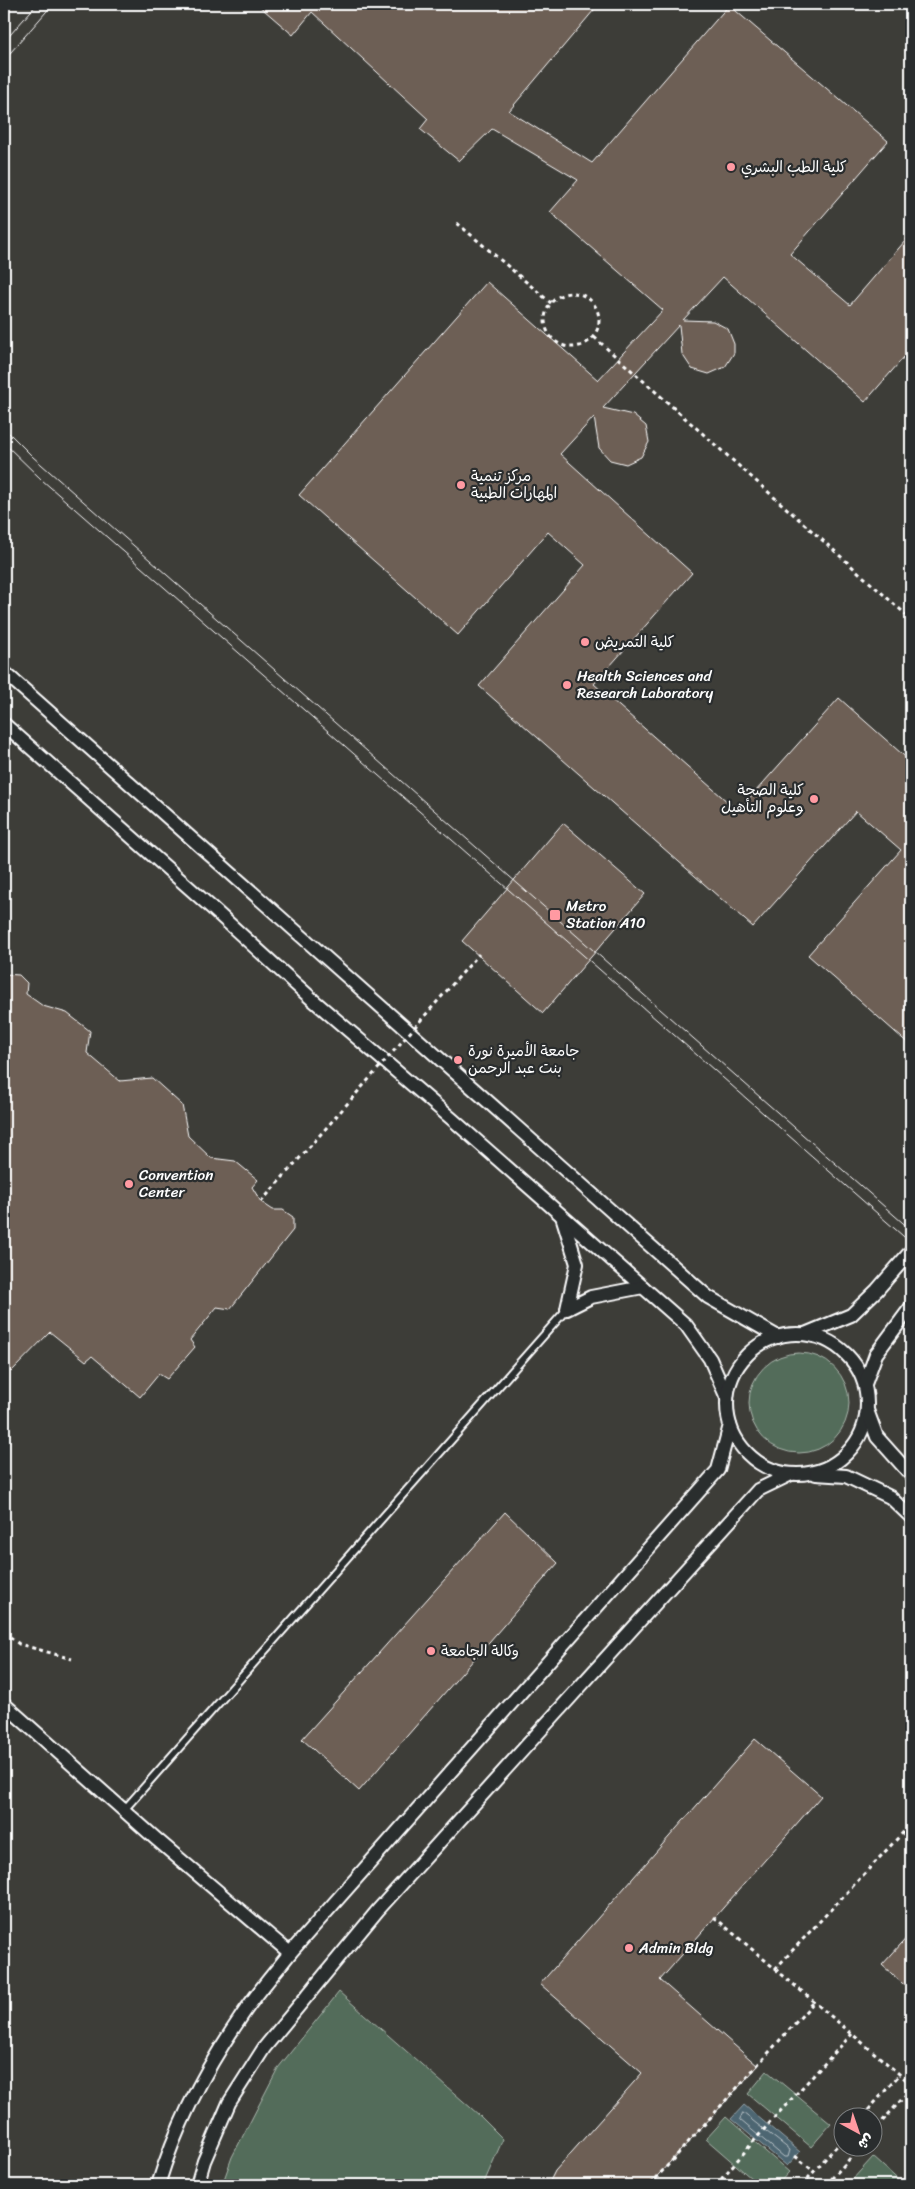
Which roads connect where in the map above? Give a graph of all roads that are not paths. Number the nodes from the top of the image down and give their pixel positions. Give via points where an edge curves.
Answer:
1 (4, 672) edge
2 (4, 724) edge
3 (562, 1216) junction
4 (911, 1251) edge
5 (643, 1287) junction
6 (911, 1307) edge
7 (568, 1309) junction
8 (805, 1334) junction
9 (778, 1337) junction
10 (865, 1384) junction
11 (727, 1398) junction
12 (867, 1410) junction
13 (730, 1426) junction
14 (791, 1474) junction
15 (806, 1474) junction
16 (911, 1475) edge
17 (911, 1517) edge
18 (4, 1704) edge
19 (124, 1810) junction
20 (290, 1953) junction
21 (158, 2185) edge
22 (197, 2185) edge

1 - 9 street via 708,1297
2 - 3 street via 312,1000
3 - 5 street
3 - 7 street via 577,1264
4 - 8 street via 851,1315
5 - 7 street via 591,1297
5 - 11 street via 686,1325 710,1359
6 - 10 street via 876,1354
7 - 19 lane
8 - 9 street
8 - 10 street via 842,1350 856,1366
9 - 11 street via 759,1346 743,1360 732,1378
10 - 12 street
11 - 13 street
12 - 15 street via 861,1433 848,1453 828,1467
12 - 16 street via 877,1437
13 - 14 street via 739,1444 753,1459 771,1470
13 - 20 street via 718,1470
14 - 15 street
14 - 22 street via 758,1490 378,1910 264,2048 229,2103
15 - 17 street via 846,1476 890,1497
18 - 19 street
19 - 20 street
20 - 21 street via 239,2019 199,2084 171,2143

